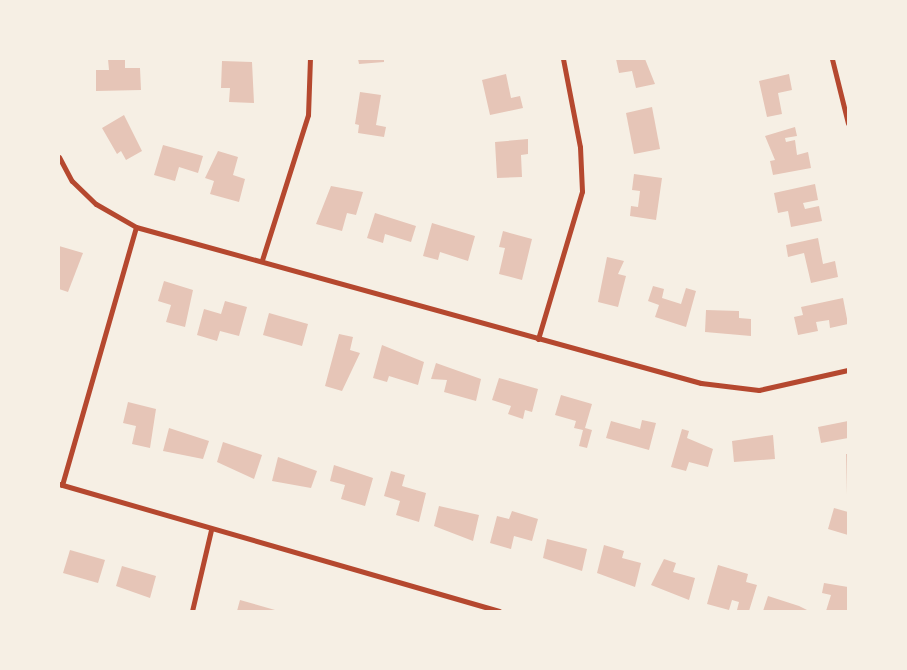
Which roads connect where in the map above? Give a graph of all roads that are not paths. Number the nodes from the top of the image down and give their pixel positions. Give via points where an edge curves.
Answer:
1 (310, 59) edge
2 (563, 59) edge
3 (832, 59) edge
4 (848, 123) edge
5 (59, 157) edge
6 (136, 227) junction
7 (262, 260) junction
8 (538, 339) junction
9 (848, 370) edge
10 (60, 484) edge
11 (212, 530) junction
12 (192, 611) edge
13 (499, 611) edge

1 - 7 street via 308,115
2 - 8 street via 580,147 582,192
3 - 4 street
5 - 6 street via 72,181 96,204
6 - 7 street
6 - 10 street
7 - 8 street
8 - 9 street via 701,383 759,390
10 - 11 street
11 - 12 street
11 - 13 street

